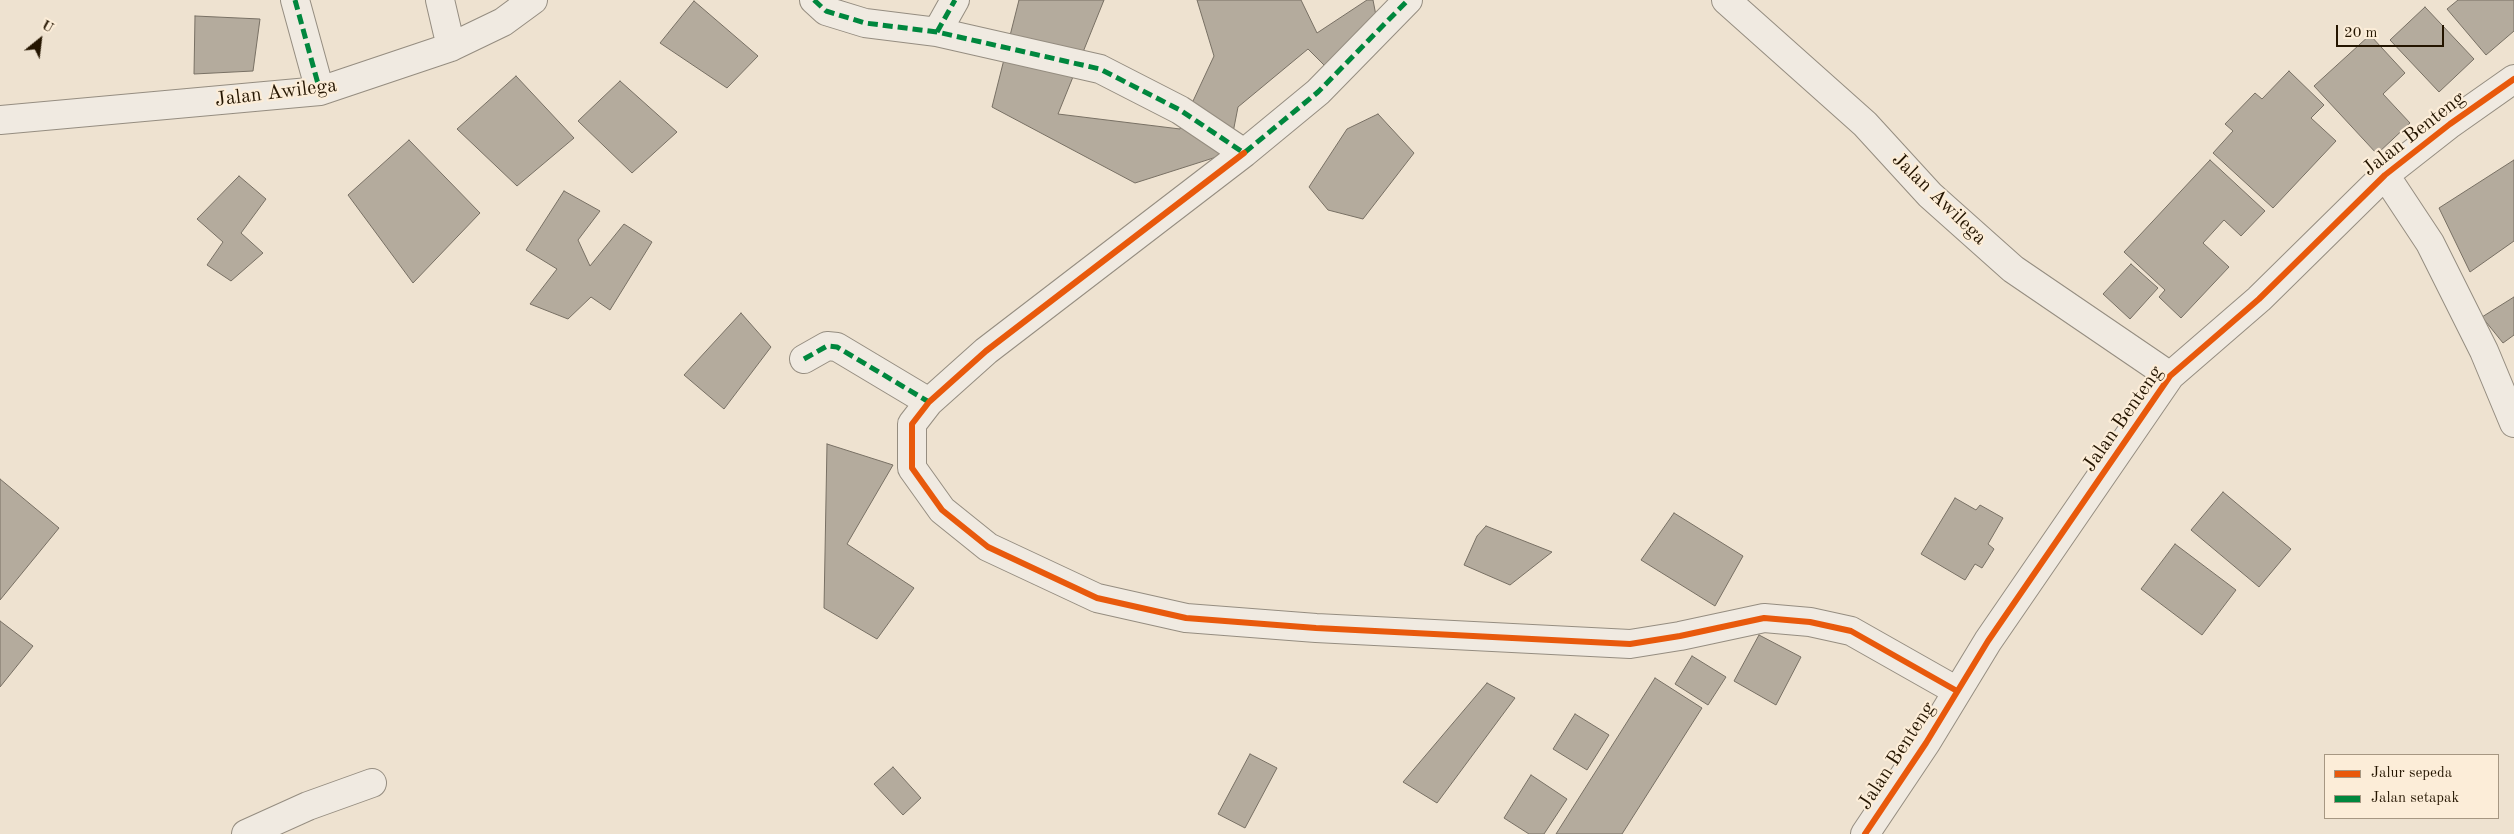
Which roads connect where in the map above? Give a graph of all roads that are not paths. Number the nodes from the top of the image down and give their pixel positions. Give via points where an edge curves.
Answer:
1 (295, 0) edge
2 (440, 0) edge
3 (533, 0) edge
4 (814, 0) edge
5 (955, 0) edge
6 (1408, 0) edge
7 (1726, 0) edge
8 (937, 32) junction
9 (451, 47) junction
10 (2514, 79) edge
11 (320, 91) junction
12 (0, 120) edge
13 (1244, 154) junction
14 (2385, 175) junction
15 (804, 360) dead end
16 (2170, 376) junction
17 (930, 402) junction
18 (2514, 423) edge
19 (1957, 691) junction
20 (372, 783) dead end
21 (246, 834) edge
22 (1865, 834) edge

1 - 11 street
2 - 9 street
3 - 9 street, Jalan Awilega via 503,22
4 - 8 street via 826,11 865,23
5 - 8 street
6 - 13 street via 1318,92
7 - 16 street, Jalan Awilega via 1865,124 1930,195 2013,269
8 - 13 street via 1100,69 1180,110
9 - 11 street, Jalan Awilega
10 - 14 street, Jalan Benteng
11 - 12 street, Jalan Awilega
13 - 17 street via 986,351
14 - 16 street, Jalan Benteng via 2259,299
14 - 18 street via 2434,251 2484,351
15 - 17 street via 827,346 837,347
16 - 19 street, Jalan Benteng
17 - 19 street via 912,424 912,468 942,510 988,547 1097,598 1186,618 1630,644 1764,618 1810,622 1851,631
19 - 22 street, Jalan Benteng
20 - 21 street via 308,806

